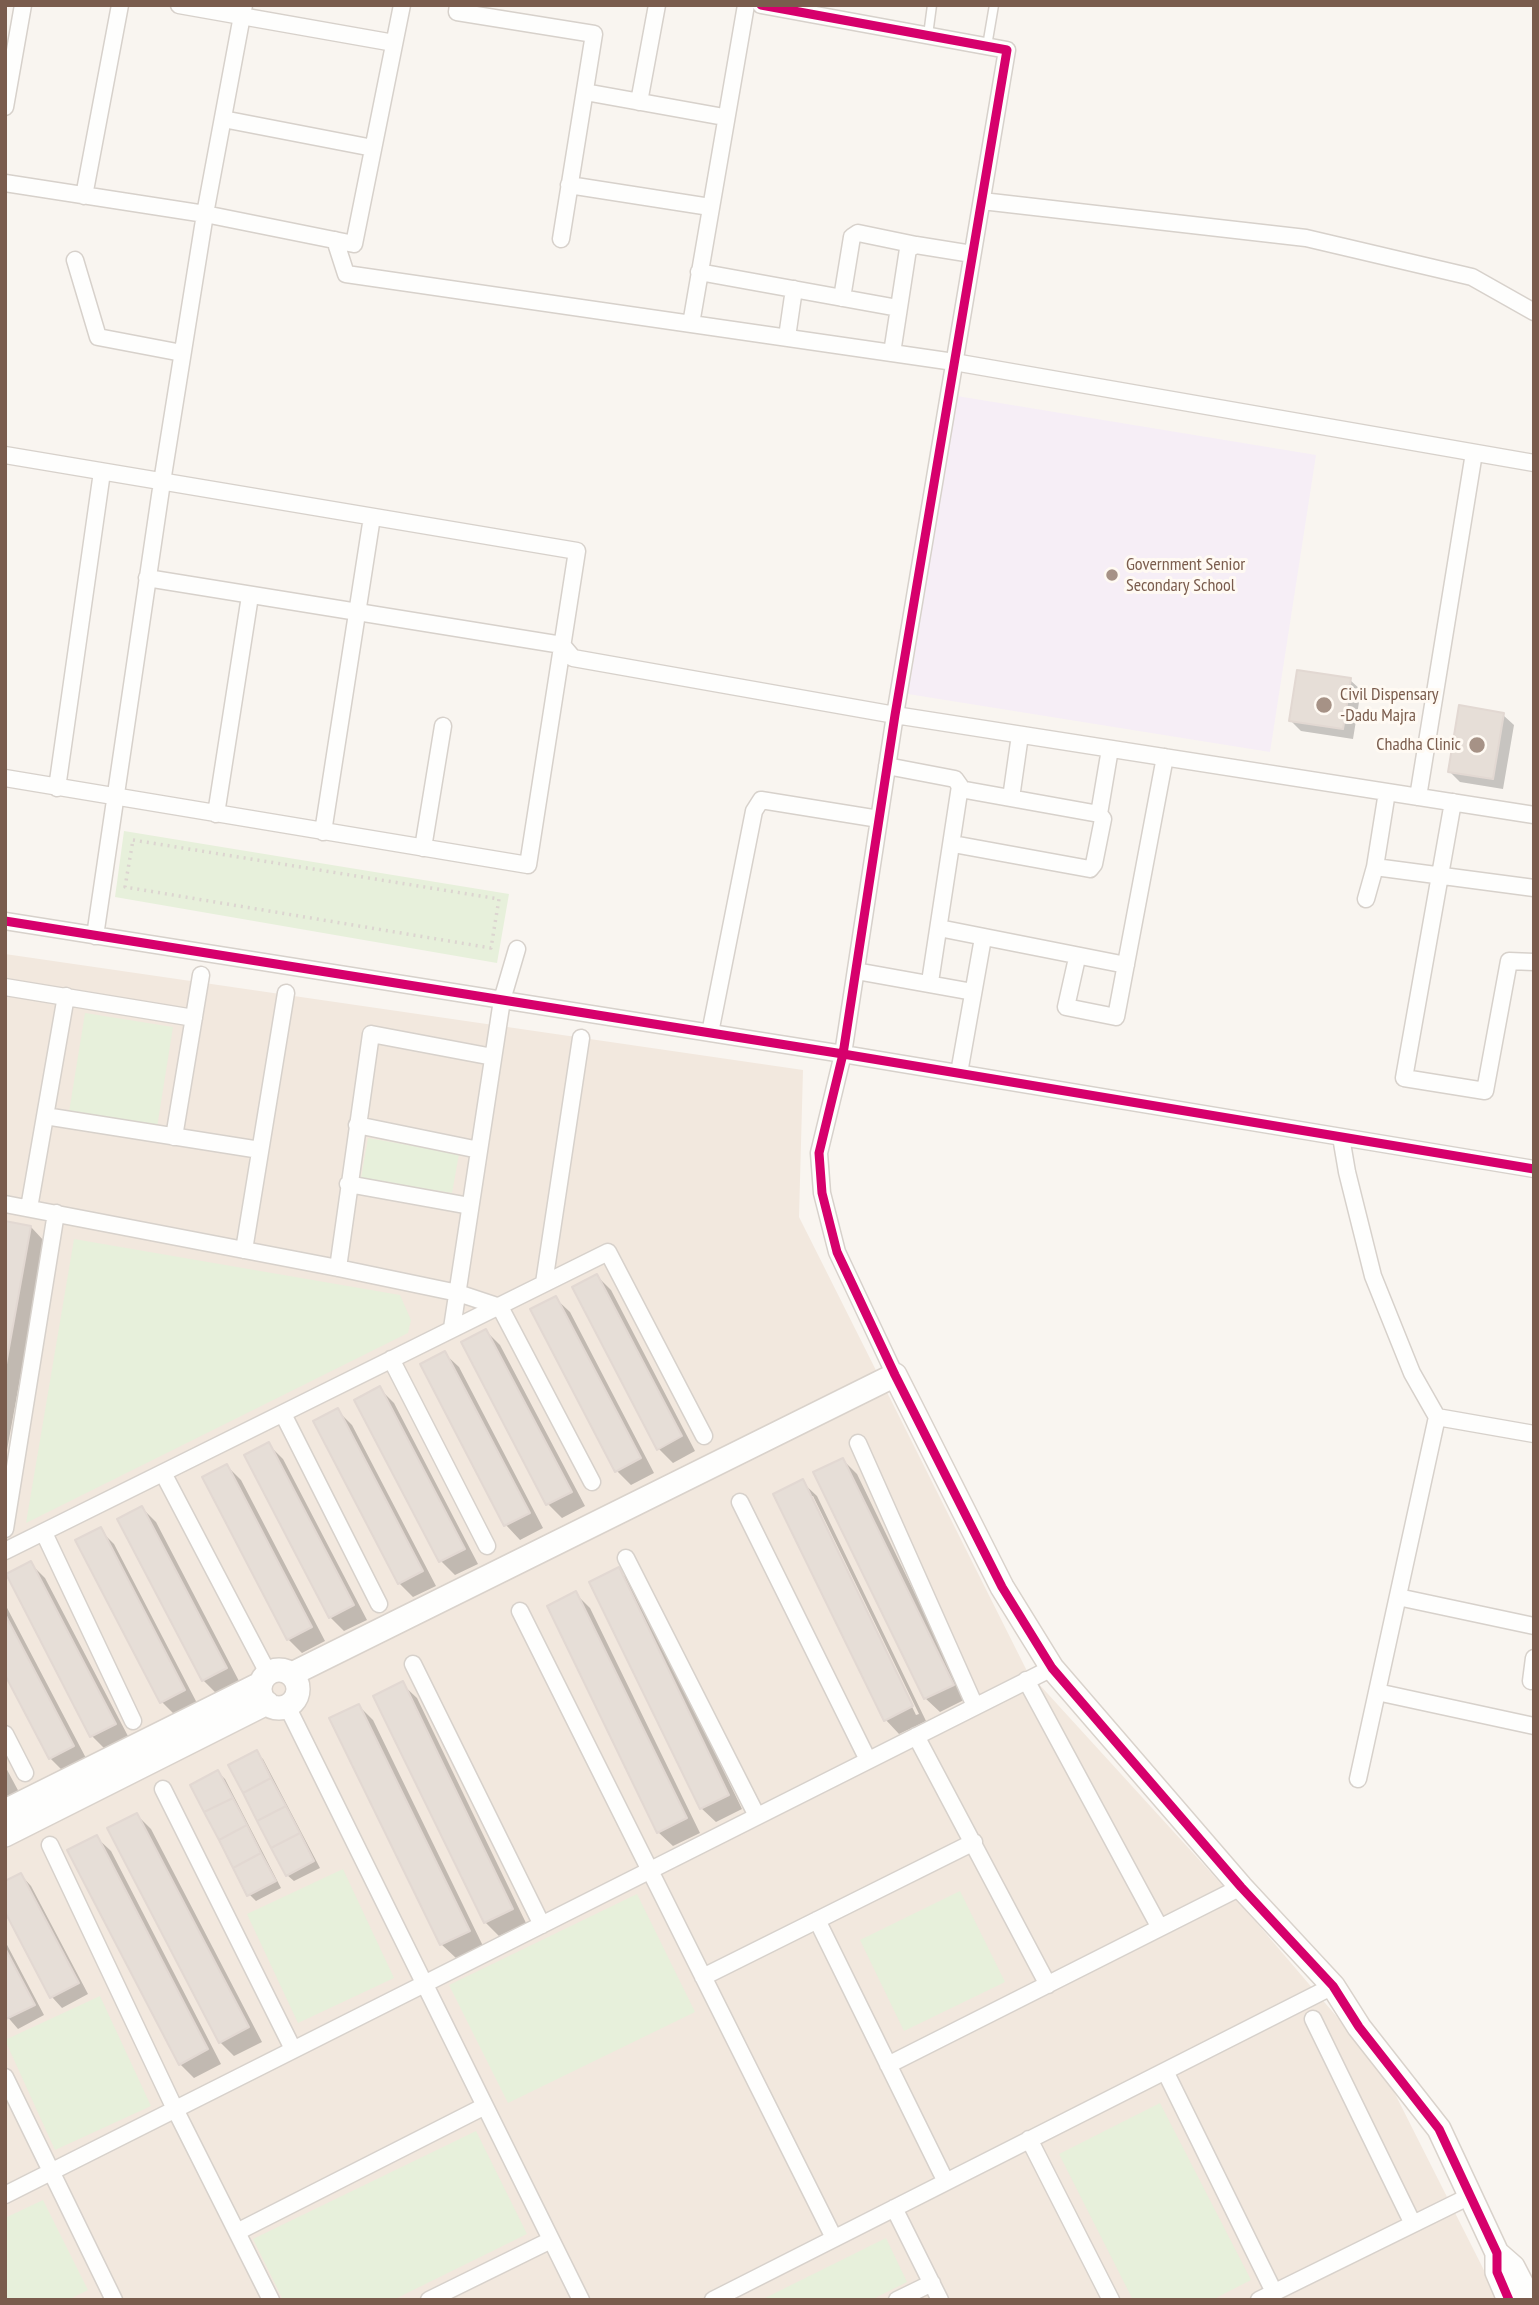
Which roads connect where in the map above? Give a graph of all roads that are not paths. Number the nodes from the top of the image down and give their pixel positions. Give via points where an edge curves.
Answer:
1 (23, 5) edge
2 (120, 5) edge
3 (179, 5) edge
4 (402, 5) edge
5 (458, 5) edge
6 (657, 5) edge
7 (746, 5) edge
8 (761, 5) edge
9 (932, 5) edge
10 (994, 5) edge
11 (243, 11) edge
12 (928, 36) junction
13 (394, 43) junction
14 (987, 46) junction
15 (585, 92) junction
16 (639, 102) junction
17 (5, 107) edge
18 (724, 117) junction
19 (223, 119) junction
20 (373, 148) junction
21 (5, 183) edge
22 (569, 185) junction
23 (84, 196) junction
24 (982, 201) junction
25 (709, 207) junction
26 (205, 214) junction
27 (561, 239) dead end
28 (335, 240) junction
29 (916, 245) junction
30 (972, 254) junction
31 (75, 260) dead end
32 (699, 272) junction
33 (794, 289) junction
34 (842, 298) junction
35 (898, 308) junction
36 (1534, 312) edge
37 (691, 324) junction
38 (787, 337) junction
39 (183, 353) junction
40 (892, 353) junction
41 (954, 362) junction
42 (1474, 453) junction
43 (5, 455) edge
44 (1534, 463) edge
45 (102, 472) junction
46 (162, 482) junction
47 (372, 517) junction
48 (147, 578) junction
49 (250, 596) junction
50 (357, 612) junction
51 (562, 645) junction
52 (895, 715) junction
53 (443, 726) dead end
54 (1020, 735) junction
55 (1110, 749) junction
56 (1165, 757) junction
57 (887, 766) junction
58 (5, 778) edge
59 (57, 788) junction
60 (960, 789) junction
61 (1387, 792) junction
62 (1418, 797) junction
63 (114, 798) junction
64 (1011, 798) junction
65 (1453, 802) junction
66 (216, 814) junction
67 (1099, 814) junction
68 (1534, 815) edge
69 (879, 819) junction
70 (323, 832) junction
71 (953, 844) junction
72 (423, 848) junction
73 (1375, 867) junction
74 (1440, 876) junction
75 (1534, 887) edge
76 (1366, 899) dead end
77 (5, 921) edge
78 (939, 928) junction
79 (95, 936) junction
80 (983, 938) junction
81 (517, 949) dead end
82 (1077, 958) junction
83 (1534, 962) edge
84 (1126, 965) junction
85 (856, 971) junction
86 (201, 975) dead end
87 (930, 982) junction
88 (5, 987) edge
89 (973, 992) junction
90 (286, 993) dead end
91 (65, 996) junction
92 (502, 1000) junction
93 (194, 1018) junction
94 (710, 1033) junction
95 (581, 1038) dead end
96 (843, 1054) junction
97 (494, 1057) junction
98 (959, 1073) junction
99 (45, 1116) junction
100 (357, 1125) junction
101 (174, 1137) junction
102 (1341, 1137) junction
103 (260, 1150) junction
104 (479, 1150) junction
105 (1534, 1169) edge
106 (348, 1184) junction
107 (5, 1204) edge
108 (470, 1206) junction
109 (29, 1208) junction
110 (56, 1213) junction
111 (244, 1250) junction
112 (338, 1268) junction
113 (544, 1283) junction
114 (458, 1293) junction
115 (500, 1307) junction
116 (452, 1328) junction
117 (391, 1359) junction
118 (895, 1375) junction
119 (283, 1413) junction
120 (1437, 1417) junction
121 (1534, 1434) edge
122 (704, 1436) dead end
123 (859, 1443) dead end
124 (163, 1473) junction
125 (592, 1482) dead end
126 (740, 1502) dead end
127 (5, 1529) edge
128 (44, 1533) junction
129 (487, 1546) dead end
130 (5, 1551) edge
131 (626, 1558) dead end
132 (1398, 1597) junction
133 (379, 1604) dead end
134 (520, 1611) dead end
135 (1534, 1626) edge
136 (1534, 1658) edge
137 (413, 1664) dead end
138 (1052, 1668) junction
139 (292, 1674) junction
140 (1026, 1680) junction
141 (1531, 1681) dead end
142 (270, 1691) junction
143 (1377, 1692) junction
144 (975, 1706) junction
145 (132, 1721) dead end
146 (1534, 1726) edge
147 (5, 1734) edge
148 (916, 1736) junction
149 (868, 1760) junction
150 (25, 1773) dead end
151 (1358, 1779) dead end
152 (163, 1789) dead end
153 (5, 1811) edge
154 (757, 1816) junction
155 (5, 1835) edge
156 (974, 1842) junction
157 (50, 1845) dead end
158 (648, 1871) junction
159 (1241, 1886) junction
160 (817, 1920) junction
161 (541, 1925) junction
162 (1160, 1928) junction
163 (703, 1977) junction
164 (424, 1984) junction
165 (1048, 1984) junction
166 (1333, 1986) junction
167 (1313, 2019) dead end
168 (293, 2049) junction
169 (888, 2066) junction
170 (1166, 2071) junction
171 (5, 2077) edge
172 (485, 2106) junction
173 (175, 2109) junction
174 (1029, 2139) junction
175 (51, 2172) junction
176 (946, 2182) junction
177 (5, 2195) edge
178 (1472, 2195) junction
179 (894, 2208) junction
180 (1413, 2224) junction
181 (237, 2232) junction
182 (834, 2238) junction
183 (551, 2240) junction
184 (1497, 2253) junction
185 (932, 2283) junction
186 (1275, 2292) junction
187 (110, 2298) edge
188 (271, 2300) edge
189 (429, 2300) edge
190 (581, 2300) edge
191 (713, 2300) edge
192 (897, 2300) edge
193 (940, 2300) edge
194 (1111, 2300) edge
195 (1259, 2300) edge
196 (1509, 2300) edge
197 (1530, 2300) edge

1 - 17 street
2 - 23 street
3 - 11 street
4 - 13 street
5 - 15 street via 457,12 594,34
6 - 16 street
7 - 18 street
8 - 12 street
9 - 12 lane
10 - 14 lane
11 - 13 street
11 - 19 street
12 - 14 street
13 - 20 street
14 - 24 street via 1007,50
15 - 16 street
15 - 22 street
16 - 18 street
18 - 25 street
19 - 20 street
19 - 26 street
20 - 28 street via 354,244
21 - 23 street
22 - 25 street
22 - 27 street
23 - 26 street
24 - 30 street
24 - 36 street via 1306,238 1472,277
25 - 32 street
26 - 28 street
26 - 39 street
28 - 37 street via 346,274
29 - 30 street
29 - 34 street via 858,233 852,237
29 - 35 street via 905,254
30 - 41 street
31 - 39 street via 98,337
32 - 33 street
32 - 37 street
33 - 34 street
33 - 38 street
34 - 35 street
35 - 40 street
37 - 38 street
38 - 40 street
39 - 46 street
40 - 41 street
41 - 42 street
41 - 52 street
42 - 44 street
42 - 62 street
43 - 45 street
45 - 46 street
45 - 59 street
46 - 47 street
46 - 48 street
47 - 50 street
47 - 51 street via 577,551
48 - 49 street
48 - 63 street
49 - 50 street
49 - 66 street
50 - 51 street
50 - 70 street
51 - 52 street via 573,658
51 - 72 street via 528,865
52 - 54 street
52 - 57 street
53 - 72 street
54 - 55 street
54 - 64 street
55 - 56 street
55 - 67 street
56 - 61 street
56 - 84 street
57 - 60 street via 955,779
57 - 69 street
58 - 59 street
59 - 63 street
60 - 64 street
60 - 71 street
61 - 62 street
61 - 73 street
62 - 65 street
63 - 66 street
63 - 79 street
64 - 67 street
65 - 68 street
65 - 74 street
66 - 70 street
67 - 71 street via 1103,819 1090,869
69 - 85 street
69 - 94 street via 761,800 754,811
70 - 72 street
71 - 78 street
73 - 74 street
73 - 76 street
74 - 75 street
74 - 83 street via 1404,1078 1485,1091 1509,961
77 - 79 street
78 - 80 street
78 - 87 street
79 - 92 street
80 - 82 street
80 - 89 street
81 - 92 street
82 - 84 street
82 - 84 street via 1066,1007 1116,1017
85 - 87 street
85 - 96 street
86 - 93 street
87 - 89 street
88 - 91 street
89 - 98 street
90 - 103 street
91 - 93 street
91 - 99 street
92 - 94 street
92 - 97 street
93 - 101 street
94 - 96 street
95 - 113 street
96 - 98 street
96 - 118 street via 819,1153 822,1193 838,1252
97 - 100 street via 371,1034
97 - 104 street
98 - 102 street
99 - 101 street
99 - 109 street
100 - 104 street
100 - 106 street
101 - 103 street
102 - 105 street
102 - 120 street via 1373,1276 1412,1373
103 - 111 street
104 - 108 street
106 - 108 street
106 - 112 street
107 - 109 street
108 - 114 street
109 - 110 street
110 - 111 street
110 - 127 street
111 - 112 street
112 - 114 street
113 - 115 street
113 - 122 street via 608,1252
114 - 115 street
114 - 116 street
115 - 116 street
115 - 125 street
116 - 117 street
117 - 119 street
117 - 129 street
118 - 138 street via 1002,1587
118 - 139 street
119 - 124 street
119 - 133 street
120 - 121 street
120 - 132 street
123 - 144 street
124 - 128 street
124 - 142 street
126 - 149 street
128 - 130 street
128 - 145 street
131 - 154 street
132 - 135 street
132 - 143 street
134 - 158 street
136 - 141 street
137 - 161 street
138 - 140 street
138 - 159 street
139 - 142 street via 276,1670
139 - 142 street via 297,1695
140 - 144 street
140 - 162 street
142 - 153 street
142 - 155 street
142 - 164 street
143 - 146 street
143 - 151 street
144 - 148 street
147 - 150 street
148 - 149 street
148 - 156 street
149 - 154 street
152 - 168 street
154 - 158 street
156 - 160 street
156 - 165 street
157 - 173 street
158 - 161 street
158 - 163 street
159 - 162 street
159 - 166 street
160 - 163 street
160 - 169 street
161 - 164 street
162 - 165 street
163 - 182 street
164 - 168 street
164 - 172 street
165 - 169 street
166 - 170 street
166 - 178 street via 1359,2027 1439,2129
167 - 180 street
168 - 173 street
169 - 176 street
170 - 174 street
170 - 186 street
171 - 175 street
172 - 181 street
172 - 183 street
173 - 175 street
173 - 181 street
174 - 176 street
174 - 194 street
175 - 177 street
175 - 187 street
176 - 179 street
178 - 180 street
178 - 184 street
179 - 182 street
179 - 185 street
180 - 186 street
181 - 188 street
182 - 191 street
183 - 189 street
183 - 190 street
184 - 196 street via 1497,2272
184 - 197 street via 1513,2267
185 - 192 street
185 - 193 street
186 - 195 street

